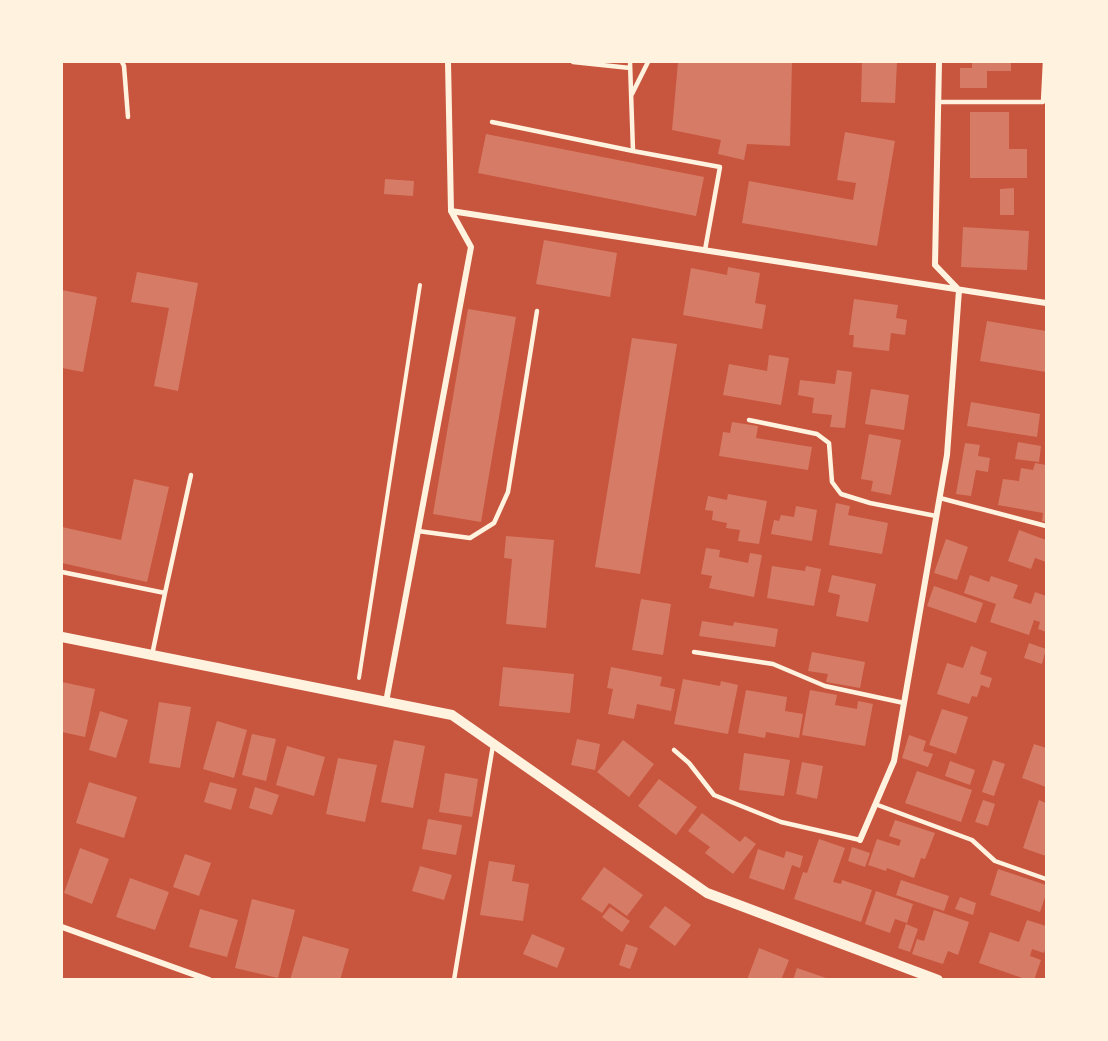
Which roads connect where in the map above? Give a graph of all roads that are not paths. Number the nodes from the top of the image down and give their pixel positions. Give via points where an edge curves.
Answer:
1 (122, 62) edge
2 (448, 62) edge
3 (573, 62) edge
4 (630, 62) edge
5 (648, 62) edge
6 (939, 62) edge
7 (1045, 62) edge
8 (630, 68) junction
9 (631, 96) junction
10 (938, 102) junction
11 (1045, 102) edge
12 (128, 117) dead end
13 (492, 122) dead end
14 (633, 151) junction
15 (451, 211) junction
16 (705, 250) junction
17 (959, 290) junction
18 (1047, 303) edge
19 (537, 311) dead end
20 (749, 420) dead end
21 (191, 475) dead end
22 (940, 498) junction
23 (936, 516) junction
24 (1047, 526) edge
25 (418, 531) junction
26 (62, 572) edge
27 (165, 593) junction
28 (62, 637) edge
29 (694, 652) dead end
30 (152, 655) junction
31 (386, 702) junction
32 (904, 703) junction
33 (493, 744) junction
34 (674, 750) dead end
35 (875, 804) junction
36 (860, 840) joint
37 (1047, 879) edge
38 (62, 927) edge
39 (208, 980) edge
40 (454, 980) edge
41 (938, 980) edge

1 - 12 lane
2 - 15 street
3 - 8 lane
4 - 8 lane
5 - 9 lane
6 - 10 street
7 - 11 lane
8 - 9 lane
9 - 14 lane
10 - 11 lane
10 - 17 street via 935,266
13 - 14 lane
14 - 16 lane via 720,167
15 - 16 street
15 - 25 street via 471,247
16 - 17 street
17 - 18 street
17 - 22 street via 947,455
19 - 25 lane via 508,492 494,523 470,538
20 - 23 lane via 817,434 829,443 832,482 841,494
21 - 27 lane
22 - 23 street
22 - 24 lane
23 - 32 street
25 - 31 street
26 - 27 lane
27 - 30 lane
28 - 30 street
29 - 32 lane via 773,664 825,686
30 - 31 street
31 - 33 street via 452,715
32 - 35 street via 894,761
33 - 40 lane
33 - 41 street via 707,893
34 - 36 lane via 714,795 781,822
35 - 36 street
35 - 37 lane via 972,840 995,861
38 - 39 street

